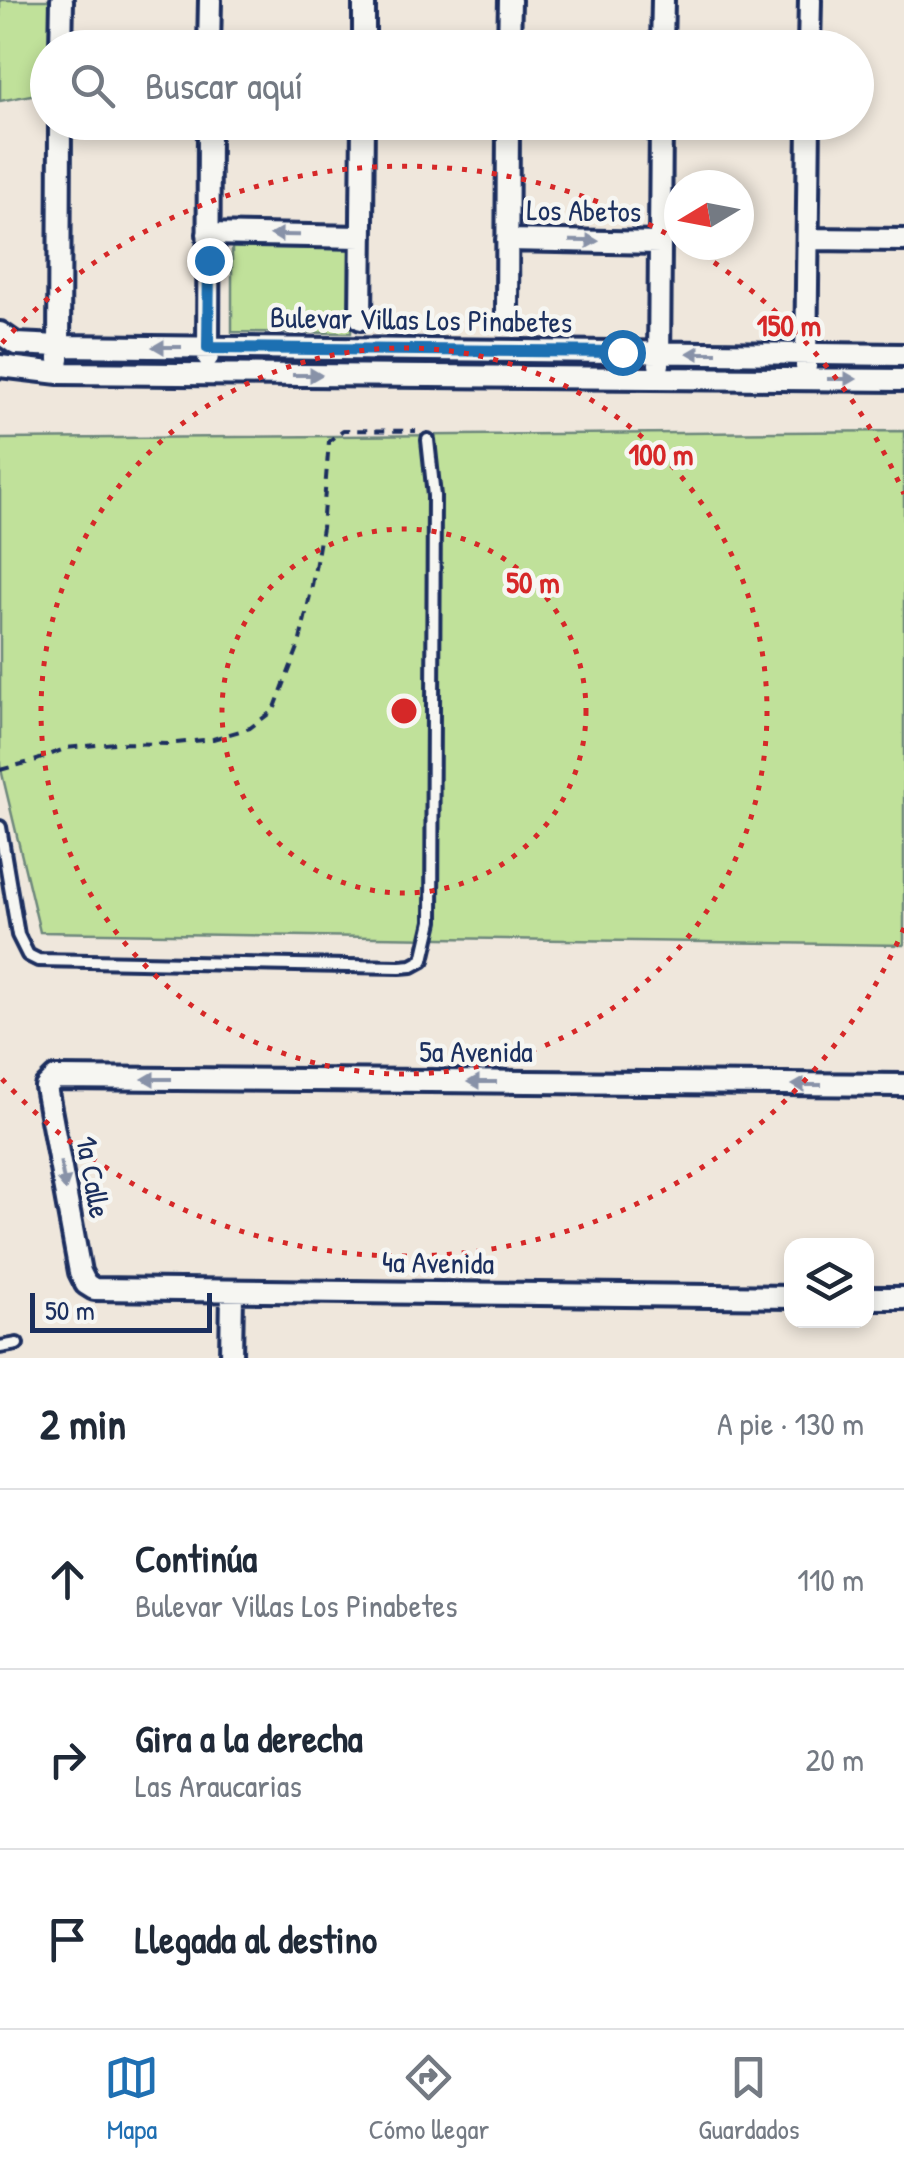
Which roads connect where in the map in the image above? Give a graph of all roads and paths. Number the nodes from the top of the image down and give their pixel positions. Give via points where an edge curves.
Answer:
1 (62, 0) edge
2 (210, 0) edge
3 (364, 0) edge
4 (510, 0) edge
5 (662, 0) edge
6 (810, 0) edge
7 (61, 30) edge
8 (210, 30) edge
9 (364, 30) edge
10 (509, 30) edge
11 (662, 30) edge
12 (810, 30) edge
13 (60, 140) edge
14 (209, 140) edge
15 (363, 140) edge
16 (508, 140) edge
17 (662, 140) edge
18 (809, 140) edge
19 (208, 234) junction
20 (362, 237) junction
21 (808, 239) junction
22 (507, 240) junction
23 (904, 240) edge
24 (660, 243) junction
25 (507, 314) dead end
26 (362, 319) dead end
27 (0, 333) edge
28 (59, 346) junction
29 (208, 348) junction
30 (659, 353) junction
31 (806, 354) junction
32 (904, 355) edge
33 (0, 366) edge
34 (59, 373) junction
35 (208, 374) junction
36 (659, 377) junction
37 (806, 379) junction
38 (904, 380) edge
39 (428, 440) joint
40 (0, 770) edge
41 (0, 827) edge
42 (49, 1081) joint
43 (904, 1086) edge
44 (86, 1284) joint
45 (232, 1291) junction
46 (784, 1297) edge
47 (874, 1298) edge
48 (904, 1298) edge
49 (17, 1344) dead end
50 (0, 1347) edge
51 (230, 1358) edge

1 - 7 street
2 - 8 street
3 - 9 street
4 - 10 street
5 - 11 street
6 - 12 street
13 - 28 street
14 - 19 street
15 - 20 street
16 - 22 street, Los Abetos
17 - 24 street, Los Abetos
18 - 21 street
20 -> 19 street
19 - 29 street
20 - 26 street
21 - 23 street
21 - 31 street
22 -> 24 street, Los Abetos
22 - 25 street, Los Abetos
24 - 30 street, Los Abetos
27 - 28 street, Bulevar Villas Los Pinabetes via 16,344
29 -> 28 street, Bulevar Villas Los Pinabetes
28 - 34 street
29 - 30 street, Bulevar Villas Los Pinabetes
29 - 35 street
31 -> 30 street, Bulevar Villas Los Pinabetes
30 - 36 street, Los Abetos
31 - 32 street, Bulevar Villas Los Pinabetes
31 - 37 street
33 - 34 street, Bulevar Villas Los Pinabetes
34 - 35 street, Bulevar Villas Los Pinabetes
35 -> 36 street, Bulevar Villas Los Pinabetes
36 - 37 street, Bulevar Villas Los Pinabetes
37 -> 38 street, Bulevar Villas Los Pinabetes
39 - 40 path via 415,431 343,430 330,441 322,528 299,645 274,710 250,728 213,739 67,748
39 - 41 lane via 434,496 432,921 423,960 400,967 38,960 18,935
43 -> 42 street, 5a Avenida
42 -> 44 street, 1a Calle
44 - 45 street, 4a Avenida via 98,1290
45 - 46 street, 4a Avenida
45 - 51 street
47 - 48 street
49 - 50 lane

